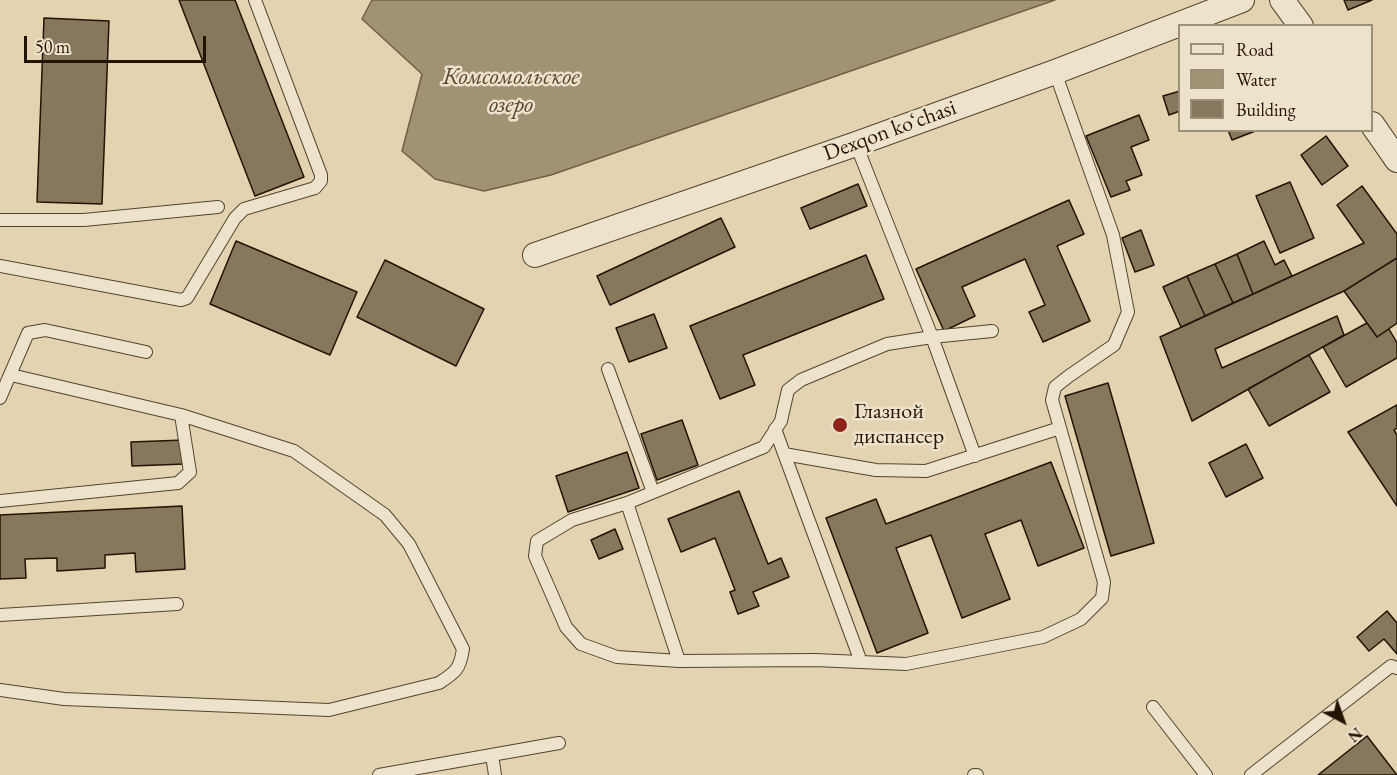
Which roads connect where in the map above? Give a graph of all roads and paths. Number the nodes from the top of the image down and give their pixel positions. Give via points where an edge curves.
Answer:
1 (255, 0) edge
2 (1242, 0) edge
3 (1282, 0) edge
4 (1180, 24) edge
5 (1299, 24) edge
6 (1178, 25) edge
7 (1055, 72) junction
8 (1373, 127) edge
9 (856, 144) junction
10 (1397, 160) edge
11 (218, 207) dead end
12 (0, 220) edge
13 (535, 255) dead end
14 (0, 266) edge
15 (992, 331) dead end
16 (932, 336) junction
17 (146, 352) dead end
18 (608, 369) dead end
19 (10, 375) junction
20 (0, 398) edge
21 (182, 415) junction
22 (1060, 428) junction
23 (775, 429) junction
24 (784, 454) junction
25 (975, 456) junction
26 (653, 492) junction
27 (0, 501) edge
28 (627, 503) junction
29 (177, 604) dead end
30 (0, 615) edge
31 (679, 661) junction
32 (861, 662) junction
33 (1397, 668) edge
34 (0, 690) edge
35 (1153, 707) dead end
36 (559, 742) dead end
37 (492, 755) junction
38 (379, 775) edge
39 (495, 775) edge
40 (1206, 775) edge
41 (1251, 775) edge

1 - 14 lane via 321,175 315,188 244,209 187,298 181,300
2 - 4 street, Dexqon koʻchasi
3 - 5 street
6 - 7 street, Dexqon koʻchasi
7 - 9 street, Dexqon koʻchasi
7 - 22 lane via 1113,235 1128,312 1114,345 1055,387 1052,400
8 - 10 street
9 - 13 street, Dexqon koʻchasi
9 - 16 lane
11 - 12 lane via 84,220
15 - 16 lane
16 - 23 lane via 887,344 801,380 788,390 781,422
16 - 25 lane
17 - 19 lane via 45,330 28,333
18 - 26 lane
19 - 20 lane
19 - 21 lane
21 - 27 lane via 190,472 178,483
21 - 34 lane via 294,451 385,515 409,544 463,649 460,665 454,674 439,682 329,710 64,699
22 - 25 lane
22 - 32 lane via 1104,582 1102,598 1081,619 1043,637 906,664
23 - 24 lane
23 - 26 lane via 764,447
24 - 25 lane via 876,470 926,471
24 - 32 lane
26 - 28 lane
28 - 31 lane
28 - 31 lane via 573,520 537,542 535,556 566,627 581,644 617,657
29 - 30 lane
31 - 32 lane
33 - 41 lane via 1390,666
35 - 40 lane
36 - 37 lane
37 - 38 lane
37 - 39 lane

